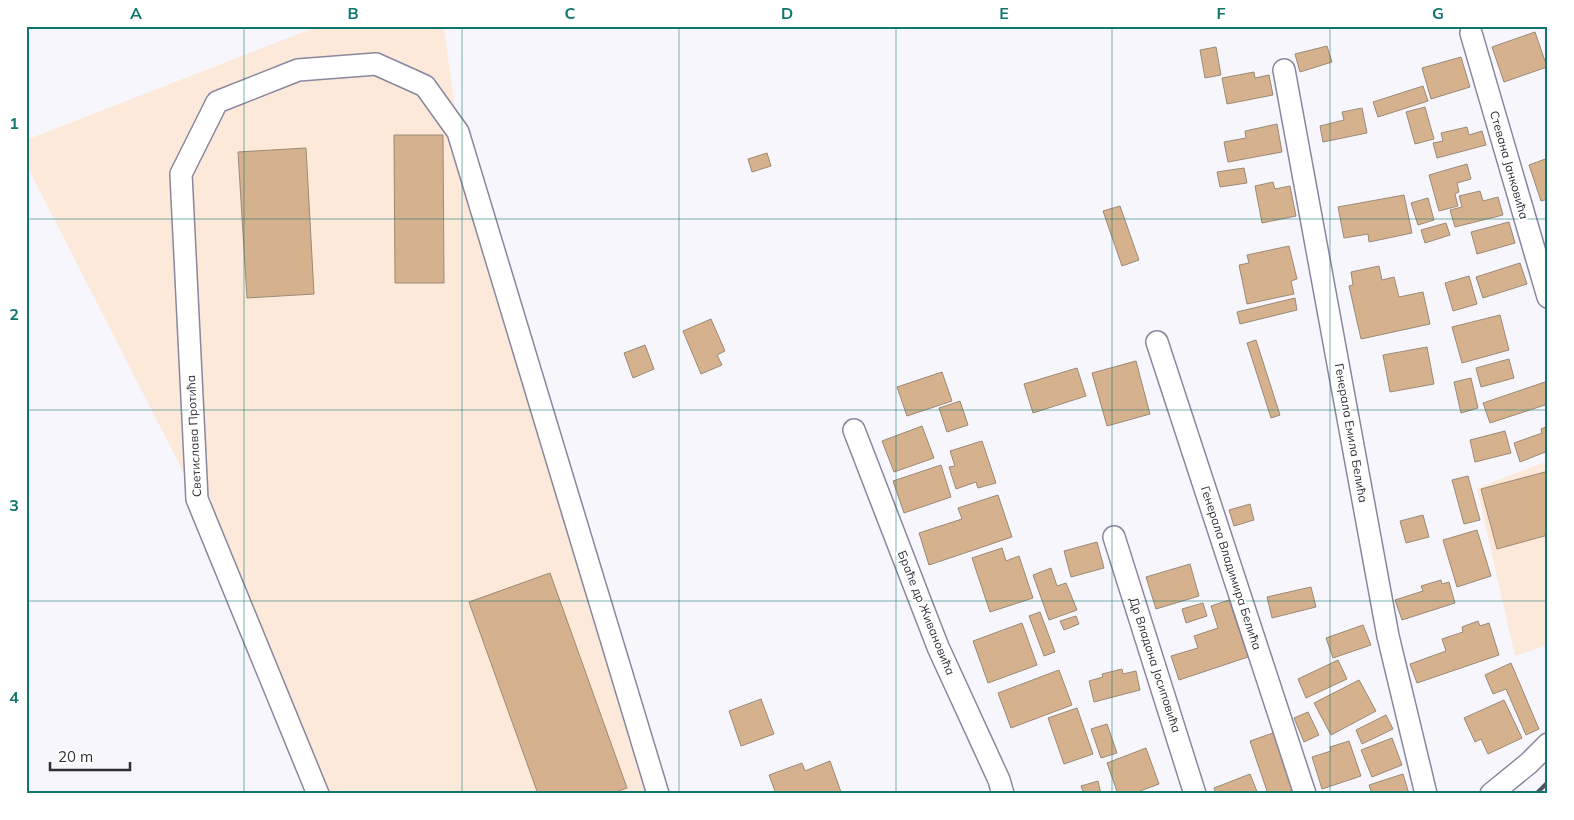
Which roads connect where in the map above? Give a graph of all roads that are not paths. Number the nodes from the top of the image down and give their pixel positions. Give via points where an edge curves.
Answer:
1 (1471, 33) dead end
2 (1284, 70) dead end
3 (1548, 297) edge
4 (1157, 342) dead end
5 (854, 430) dead end
6 (1114, 537) dead end
7 (1548, 744) edge
8 (318, 794) edge
9 (658, 794) edge
10 (1003, 794) edge
11 (1195, 794) edge
12 (1305, 794) edge
13 (1426, 794) edge
14 (1491, 794) edge

1 - 3 street, Стевана Јанковића
2 - 13 street, Генерала Емила Белића via 1388,636
4 - 12 street, Генерала Владимира Белића
5 - 10 street, Браће др Живановића via 938,648
6 - 11 street, Др Владана Јосиповића
7 - 14 street
8 - 9 street, Светислава Протића via 197,499 181,174 217,102 298,70 376,64 425,86 458,132

